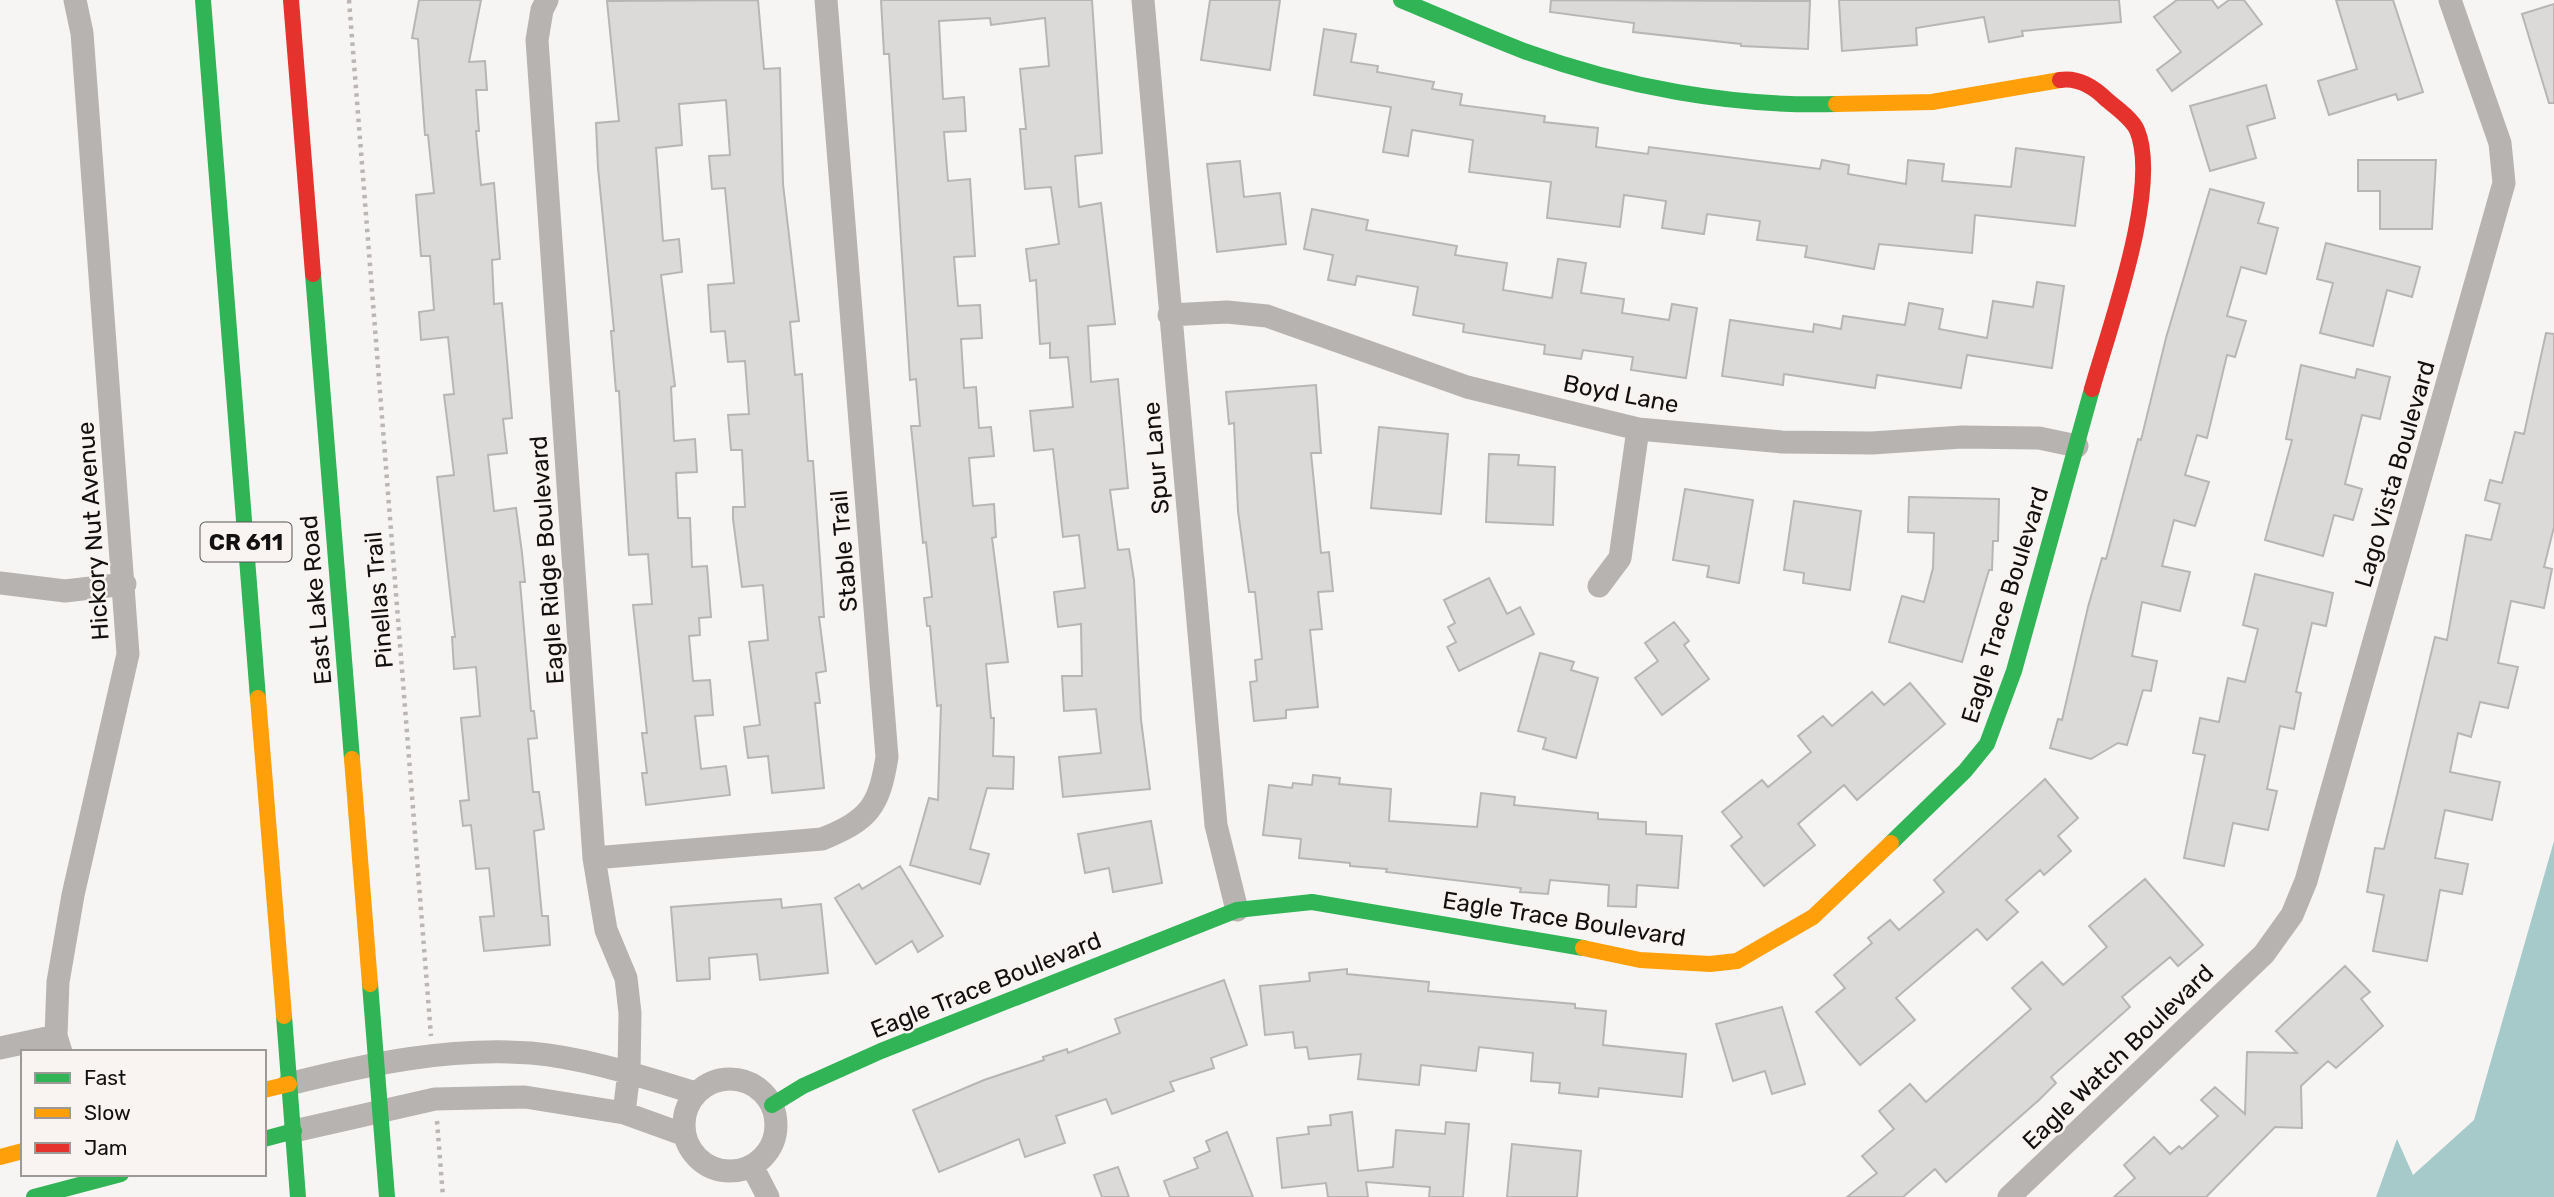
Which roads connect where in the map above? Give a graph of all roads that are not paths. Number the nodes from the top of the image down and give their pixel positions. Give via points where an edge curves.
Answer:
1 (75, 0) edge
2 (203, 0) edge
3 (291, 0) edge
4 (547, 0) edge
5 (826, 0) edge
6 (1143, 0) edge
7 (1401, 0) edge
8 (2450, 0) edge
9 (1169, 315) junction
10 (1638, 429) junction
11 (2077, 446) junction
12 (0, 583) edge
13 (125, 584) junction
14 (1599, 586) dead end
15 (594, 858) junction
16 (1237, 909) junction
17 (2264, 954) joint
18 (59, 1044) edge
19 (0, 1048) edge
20 (376, 1062) junction
21 (629, 1072) junction
22 (289, 1084) junction
23 (266, 1090) edge
24 (696, 1093) junction
25 (772, 1105) junction
26 (378, 1110) junction
27 (624, 1113) junction
28 (293, 1131) junction
29 (685, 1135) junction
30 (266, 1138) edge
31 (21, 1152) edge
32 (0, 1157) edge
33 (752, 1166) junction
34 (113, 1176) edge
35 (34, 1197) edge
36 (298, 1197) edge
37 (387, 1197) edge
38 (768, 1197) edge
39 (2009, 1197) edge

1 - 13 street, Hickory Nut Avenue via 82,33
2 - 22 street, CR 611
3 - 20 street, East Lake Road
4 - 15 street, Eagle Ridge Boulevard via 537,40
5 - 15 street, Stable Trail via 887,757 881,792 855,826 822,839
6 - 9 street, Spur Lane
7 - 11 street, Eagle Trace Boulevard via 1525,51 1696,96 1800,105 1932,102 2066,79 2095,88 2136,127 2145,155 2146,182
8 - 17 street, Lago Vista Boulevard via 2500,143 2504,183 2306,881 2292,915
9 - 10 street, Boyd Lane via 1227,312 1267,316 1467,387
9 - 16 street, Spur Lane via 1216,825
10 - 11 street, Boyd Lane via 1782,442 1987,437 2039,438
10 - 14 street via 1620,558
11 - 16 street, Eagle Trace Boulevard via 2014,671 1986,744 1965,771 1813,917 1775,941 1737,961 1640,960 1312,902
12 - 13 street via 65,591
13 - 18 street, Hickory Nut Avenue via 128,654 73,895 58,982
15 - 21 street, Eagle Ridge Boulevard via 606,930 626,978
16 - 25 street, Eagle Trace Boulevard via 881,1051
17 - 39 street, Eagle Watch Boulevard
18 - 19 street
20 - 21 street via 532,1054
20 - 22 street
20 - 26 street, East Lake Road
21 - 24 street
21 - 27 street, Eagle Ridge Boulevard
22 - 23 street
22 - 28 street, CR 611
24 - 25 street via 708,1084 737,1079 752,1084
24 - 29 street via 686,1113
25 - 33 street via 774,1139
26 - 27 street via 435,1099 525,1097
26 - 28 street
26 - 37 street, East Lake Road
27 - 29 street
28 - 30 street
28 - 36 street, CR 611
29 - 33 street via 690,1148 711,1167 738,1170
31 - 32 street
33 - 38 street
34 - 35 street

